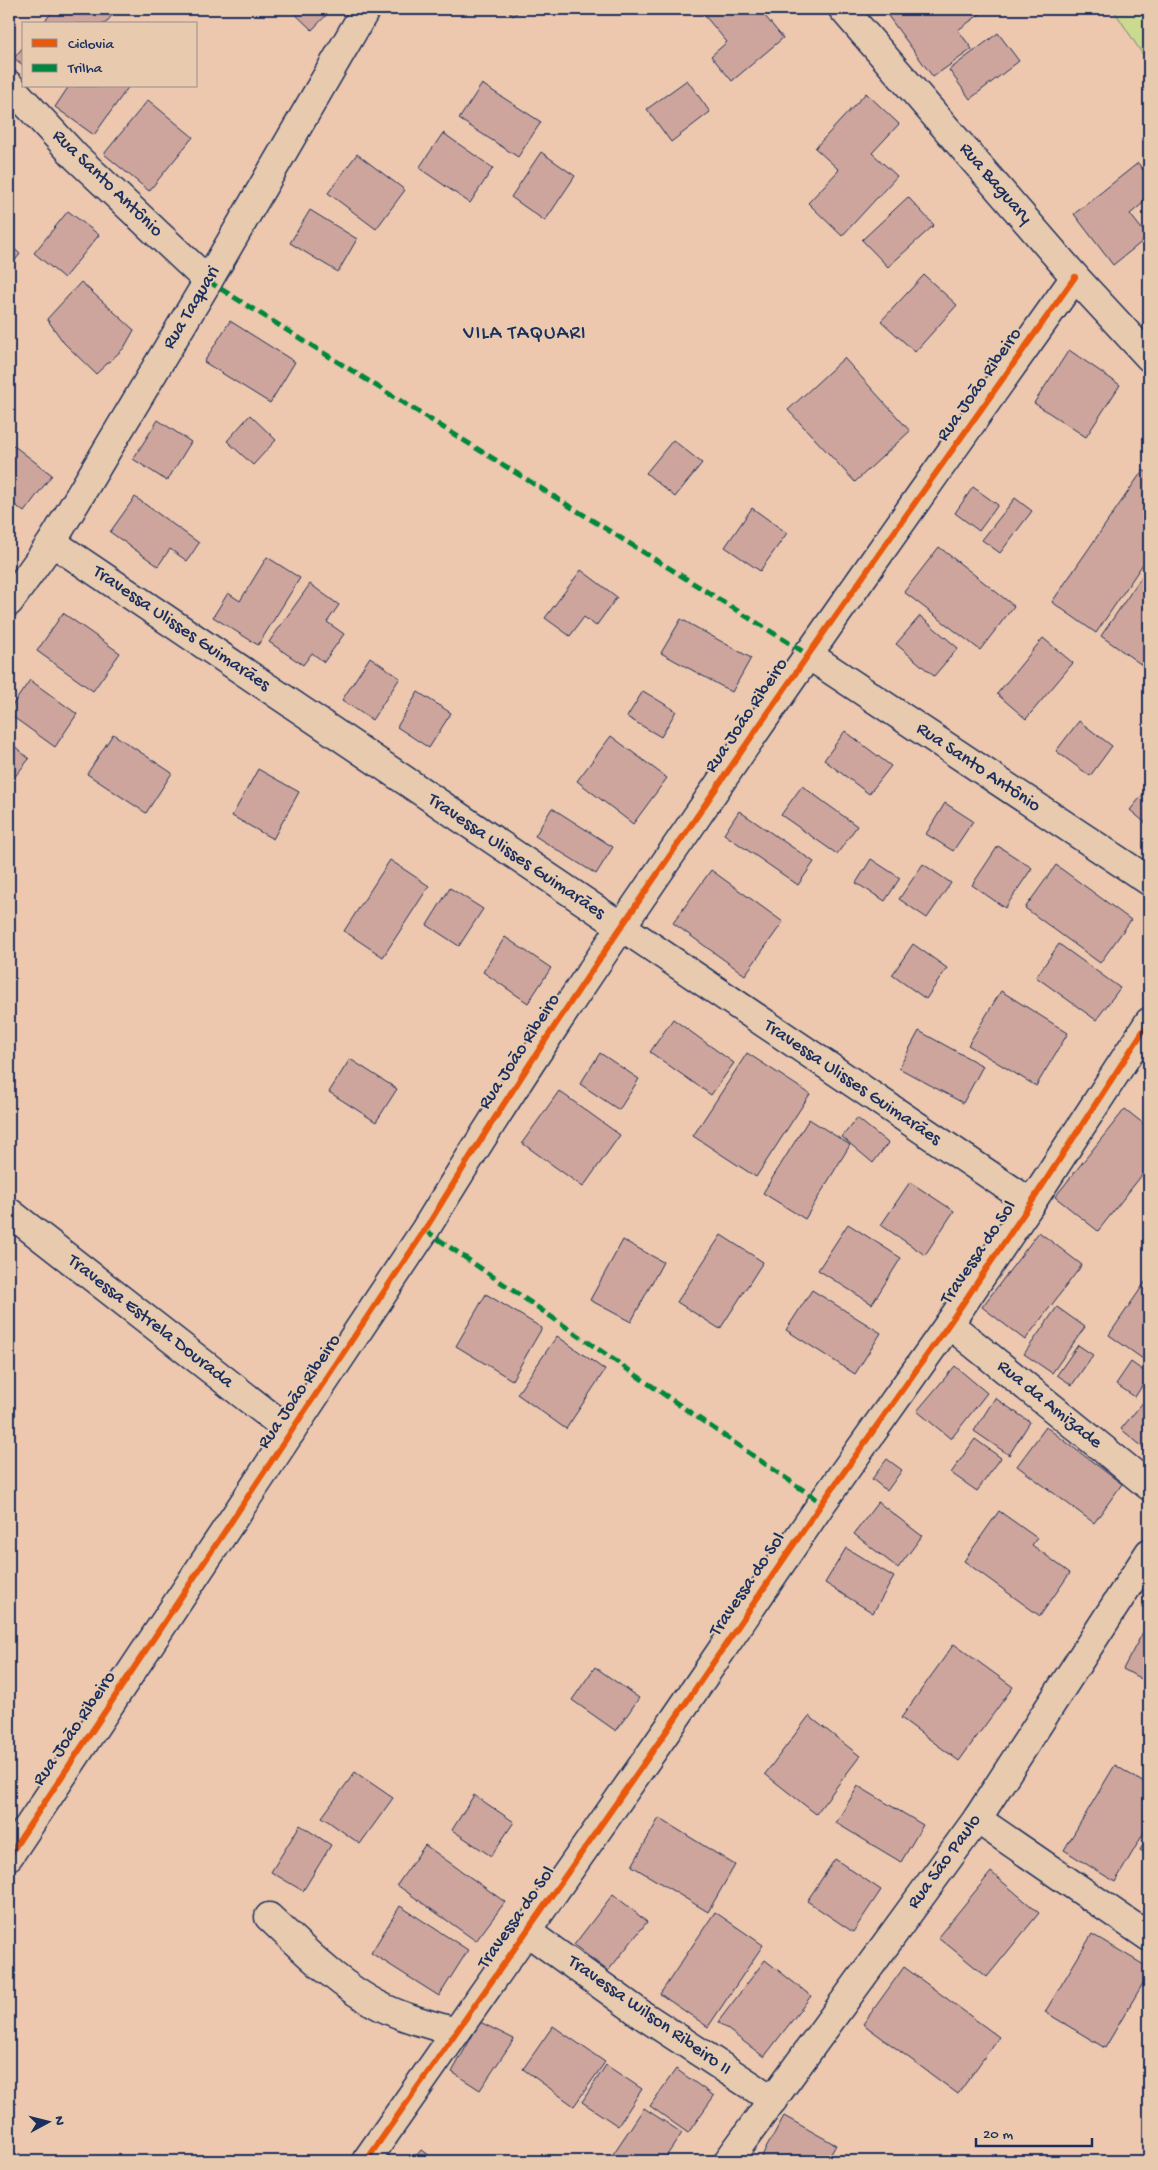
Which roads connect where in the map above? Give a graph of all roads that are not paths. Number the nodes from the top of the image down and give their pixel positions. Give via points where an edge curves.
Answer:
1 (366, 9) edge
2 (843, 9) edge
3 (9, 85) edge
4 (1075, 277) junction
5 (208, 281) junction
6 (1149, 357) edge
7 (52, 542) junction
8 (9, 602) edge
9 (808, 654) junction
10 (1149, 881) edge
11 (620, 927) junction
12 (1148, 1027) edge
13 (1031, 1203) junction
14 (9, 1212) edge
15 (949, 1324) junction
16 (291, 1432) junction
17 (1149, 1486) edge
18 (1149, 1553) edge
19 (976, 1819) junction
20 (9, 1856) edge
21 (269, 1917) dead end
22 (526, 1931) junction
23 (1149, 1937) edge
24 (456, 2032) junction
25 (773, 2100) junction
26 (366, 2161) edge
27 (728, 2161) edge

1 - 5 street, Rua Taquari
2 - 4 street, Rua Baguary
3 - 5 street, Rua Santo Antônio via 76,157
4 - 6 street, Rua Baguary
4 - 9 street, Rua João Ribeiro
5 - 7 street, Rua Taquari
7 - 8 street, Rua Taquari
7 - 11 street, Travessa Ulisses Guimarães
9 - 10 street, Rua Santo Antônio
9 - 11 street, Rua João Ribeiro
11 - 13 street, Travessa Ulisses Guimarães
11 - 16 street, Rua João Ribeiro
12 - 13 street, Travessa do Sol
13 - 15 street, Travessa do Sol
14 - 16 street, Travessa Estrela Dourada
15 - 17 street, Rua da Amizade
15 - 22 street, Travessa do Sol
16 - 20 street, Rua João Ribeiro
18 - 19 street, Rua São Paulo
19 - 23 street
19 - 25 street, Rua São Paulo
21 - 24 street via 337,1977 378,2005 401,2016
22 - 24 street, Travessa do Sol
22 - 25 street, Travessa Wilson Ribeiro II via 644,2016
24 - 26 street, Travessa do Sol
25 - 27 street, Rua São Paulo

